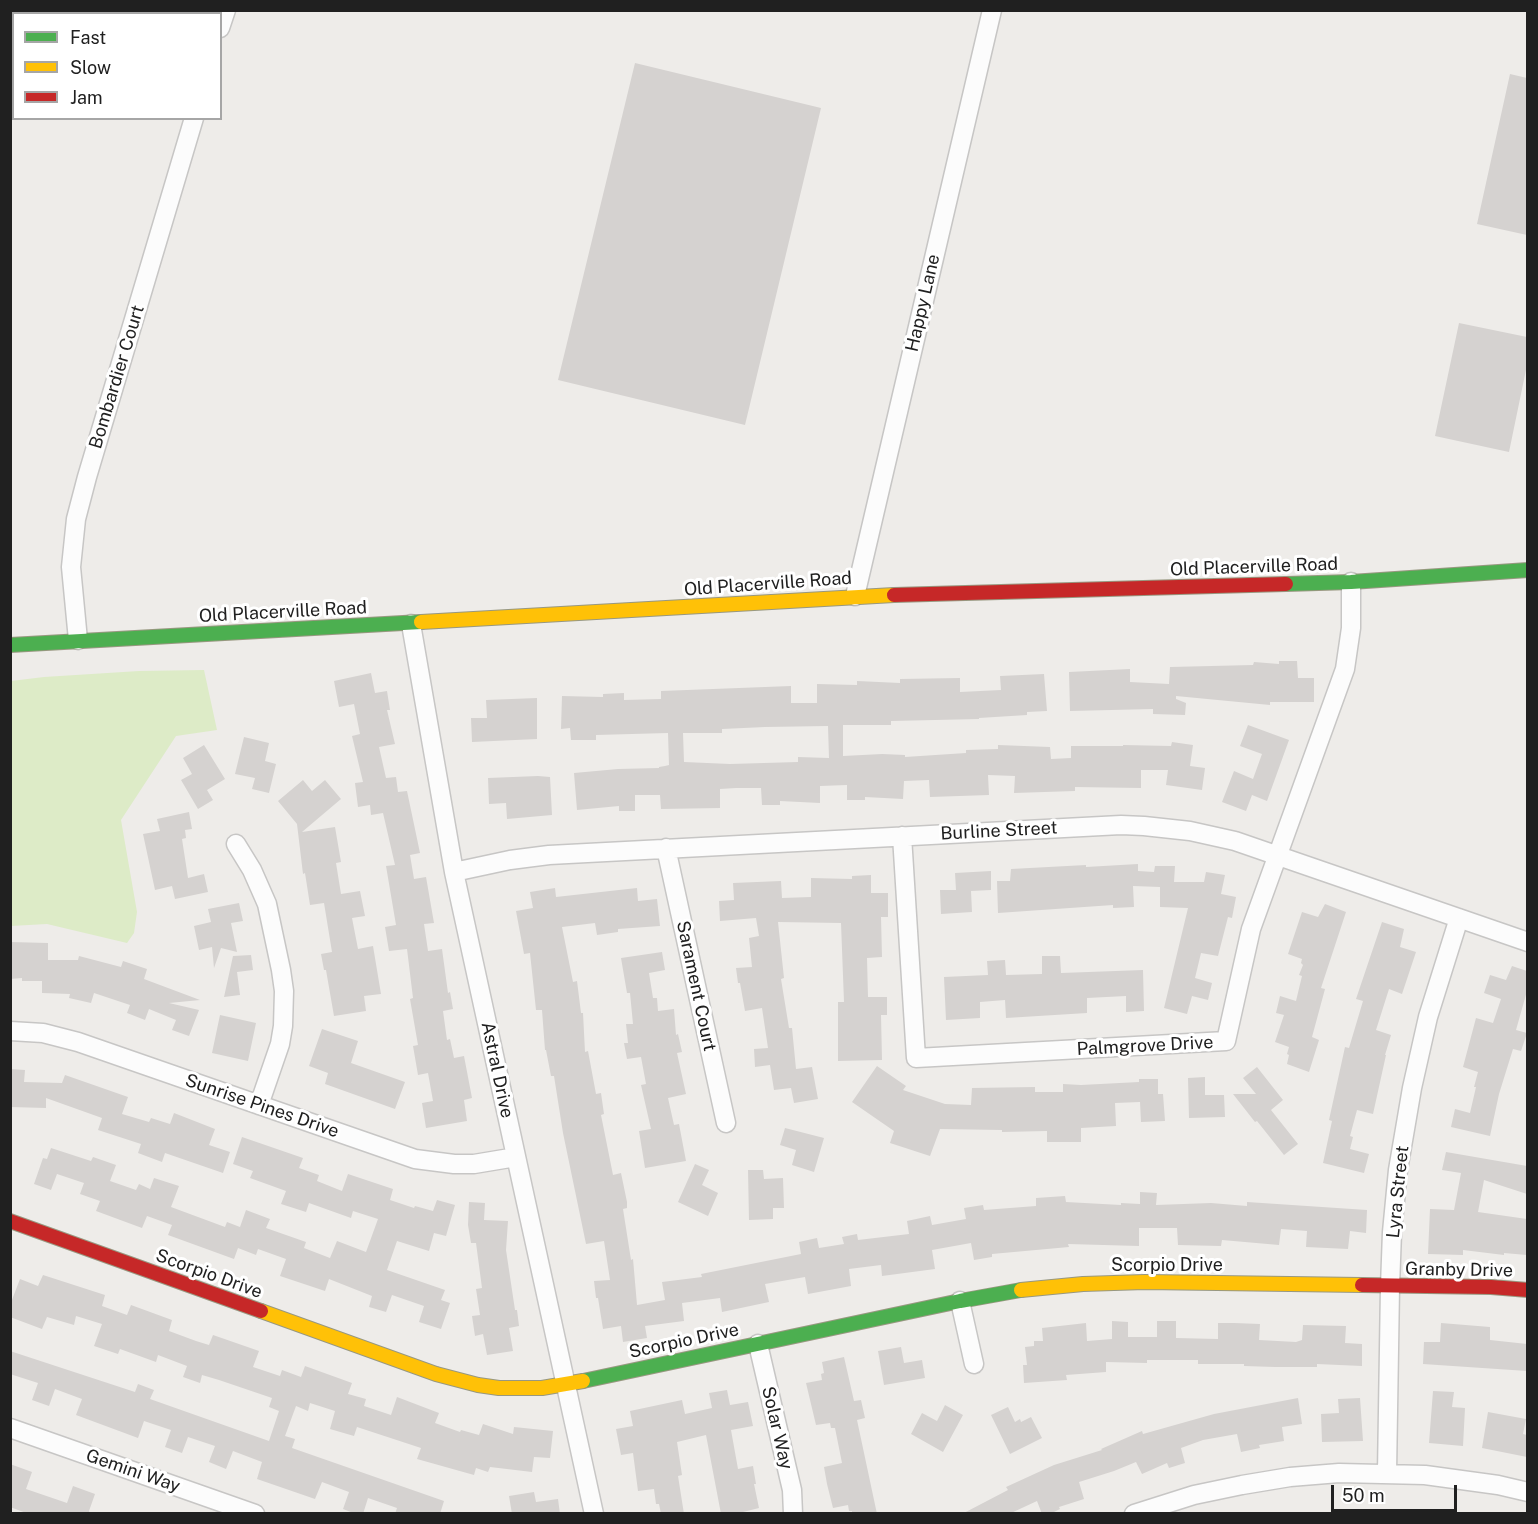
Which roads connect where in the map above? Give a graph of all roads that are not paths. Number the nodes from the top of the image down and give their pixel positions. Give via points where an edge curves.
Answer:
1 (992, 10) edge
2 (193, 120) edge
3 (1527, 570) edge
4 (1351, 582) junction
5 (855, 596) junction
6 (411, 624) junction
7 (78, 640) junction
8 (10, 645) edge
9 (902, 836) junction
10 (236, 844) dead end
11 (666, 849) junction
12 (1278, 855) junction
13 (454, 872) junction
14 (1459, 918) junction
15 (1527, 942) edge
16 (10, 1031) edge
17 (259, 1105) junction
18 (726, 1123) dead end
19 (516, 1157) junction
20 (10, 1221) edge
21 (1390, 1287) junction
22 (1527, 1290) edge
23 (960, 1301) junction
24 (758, 1344) junction
25 (974, 1364) dead end
26 (566, 1385) junction
27 (10, 1428) edge
28 (1387, 1473) junction
29 (1527, 1492) edge
30 (255, 1514) edge
31 (594, 1514) edge
32 (793, 1514) edge
33 (1134, 1514) edge

1 - 5 street, Happy Lane
2 - 7 street, Bombardier Court via 76,519 71,567
3 - 4 street, Old Placerville Road
4 - 5 street, Old Placerville Road
4 - 12 street, Palmgrove Drive via 1351,628 1345,669
5 - 6 street, Old Placerville Road
6 - 7 street, Old Placerville Road
6 - 13 street, Astral Drive
7 - 8 street, Old Placerville Road
9 - 11 street, Burline Street
9 - 12 street, Burline Street via 1144,826 1190,831
9 - 12 street, Palmgrove Drive via 916,1058 1226,1041 1251,930
10 - 17 street via 267,904 284,991 280,1044
11 - 13 street, Burline Street via 528,857
11 - 18 street, Sarament Court
12 - 14 street, Burline Street
13 - 19 street, Astral Drive
14 - 15 street, Burline Street
14 - 21 street, Lyra Street via 1428,1017 1412,1088 1398,1170
16 - 17 street, Sunrise Pines Drive via 43,1033 78,1042
17 - 19 street, Sunrise Pines Drive via 415,1159 474,1164
19 - 26 street, Astral Drive
20 - 26 street, Scorpio Drive via 446,1378 499,1388
21 - 22 street, Granby Drive
21 - 23 street, Scorpio Drive via 1114,1282 1022,1290
21 - 28 street, Lyra Street
23 - 24 street, Scorpio Drive
23 - 25 street
24 - 26 street, Scorpio Drive
24 - 32 street, Solar Way via 792,1490
26 - 31 street, Astral Drive
27 - 30 street, Gemini Way
28 - 29 street via 1449,1478
28 - 33 street via 1290,1477 1194,1495

